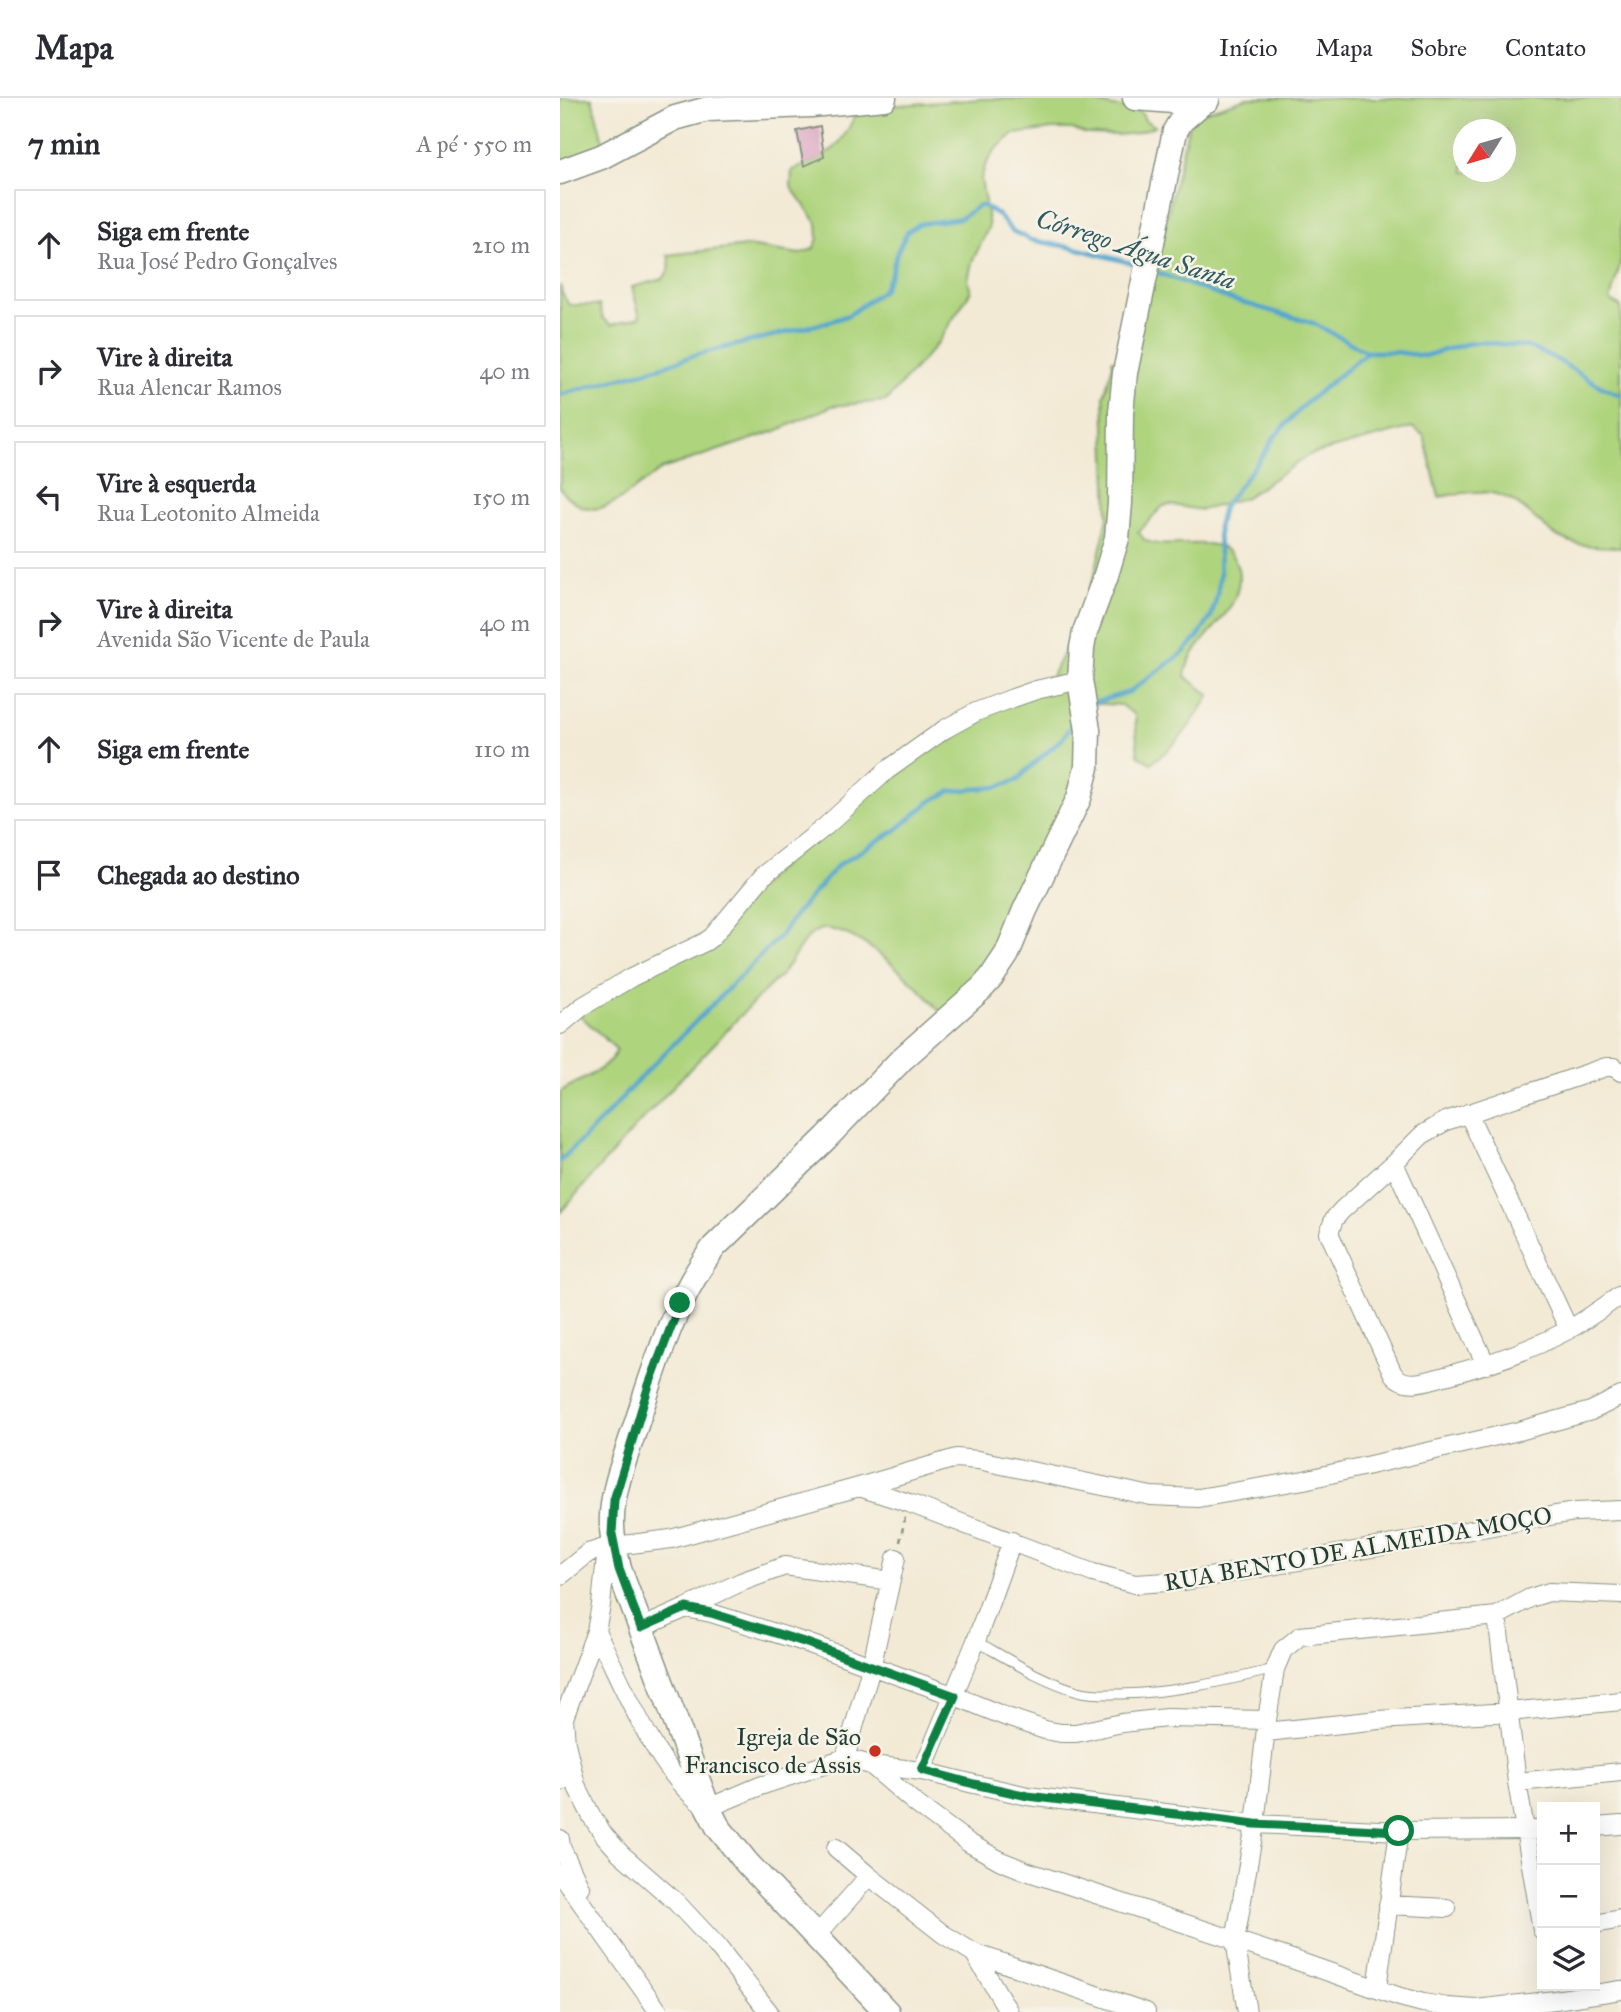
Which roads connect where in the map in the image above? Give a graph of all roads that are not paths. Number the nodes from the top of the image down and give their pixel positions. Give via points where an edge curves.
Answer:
1 (884, 98) edge
2 (1136, 98) edge
3 (1211, 100) edge
4 (1171, 148) junction
5 (560, 172) edge
6 (1080, 680) junction
7 (560, 1025) edge
8 (1621, 1072) edge
9 (1468, 1113) junction
10 (1394, 1163) junction
11 (1621, 1295) edge
12 (1569, 1330) junction
13 (1486, 1365) junction
14 (1618, 1402) edge
15 (859, 1487) junction
16 (1621, 1510) edge
17 (1012, 1541) junction
18 (610, 1547) junction
19 (896, 1558) road end
20 (560, 1576) edge
21 (891, 1581) junction
22 (1621, 1595) edge
23 (686, 1608) junction
24 (1497, 1616) junction
25 (641, 1628) junction
26 (596, 1631) junction
27 (976, 1642) junction
28 (871, 1668) junction
29 (1275, 1669) junction
30 (955, 1696) junction
31 (1621, 1701) edge
32 (1509, 1712) junction
33 (1267, 1726) junction
34 (566, 1743) junction
35 (845, 1758) junction
36 (871, 1765) junction
37 (922, 1770) junction
38 (1621, 1772) edge
39 (560, 1782) edge
40 (1517, 1782) junction
41 (708, 1808) junction
42 (1255, 1824) junction
43 (1621, 1825) edge
44 (1600, 1827) edge
45 (1399, 1831) junction
46 (1533, 1831) edge
47 (560, 1839) edge
48 (836, 1848) dead end
49 (560, 1873) edge
50 (869, 1876) junction
51 (1388, 1905) junction
52 (1447, 1908) dead end
53 (1621, 1919) edge
54 (1600, 1923) edge
55 (1542, 1928) edge
56 (816, 1936) junction
57 (1235, 1941) junction
58 (974, 1953) junction
59 (626, 1966) junction
60 (1377, 1988) junction
61 (1621, 1990) edge
62 (1555, 1999) edge
63 (659, 2012) edge
64 (769, 2012) edge
65 (887, 2012) edge
66 (1009, 2012) edge
67 (1146, 2012) edge
68 (1247, 2012) edge

1 - 5 street via 708,109 675,118 601,157
2 - 3 street
2 - 4 street via 1161,118
3 - 4 street via 1177,126
4 - 6 street via 1122,392 1116,538 1085,632
6 - 7 street via 1013,698 945,729 886,771 763,876 712,937 632,977
6 - 18 street via 1088,730 1087,767 1079,798 1007,954 991,978 902,1059 701,1264 671,1324 630,1445 614,1500
8 - 9 street via 1606,1067
9 - 10 street via 1422,1135
9 - 12 street
10 - 13 street
10 - 13 street via 1342,1210 1329,1233 1376,1338 1393,1374 1410,1383
11 - 12 street
12 - 13 street
14 - 15 street via 1519,1431 1304,1480 1198,1498 1151,1496 963,1457
15 - 17 street, RUA BENTO DE ALMEIDA MOÇO
15 - 18 street via 671,1539
16 - 17 street, RUA BENTO DE ALMEIDA MOÇO via 1537,1518 1156,1584 1103,1576
17 - 27 street
18 - 20 street via 588,1553
18 - 25 street
18 - 26 street
19 - 21 street
21 - 23 street via 785,1566
21 - 28 street
22 - 24 street via 1549,1592
23 - 25 street
23 - 28 street via 744,1623
24 - 29 street via 1300,1636 1283,1650
24 - 32 street
25 - 41 street
26 - 34 street via 564,1718
26 - 41 street via 665,1763 695,1801
27 - 29 lane via 1067,1688 1101,1694 1163,1691
27 - 30 street
28 - 30 street
28 - 35 street
29 - 33 street
30 - 33 street via 1061,1733 1166,1718
30 - 37 street
31 - 32 street
32 - 33 street
32 - 40 street
33 - 42 street
34 - 39 street
34 - 64 street via 576,1785 604,1835 718,1945
35 - 36 street
35 - 41 street
36 - 37 street
36 - 57 street via 958,1835 1001,1861
37 - 42 street via 1028,1796
38 - 40 street
40 - 46 street
41 - 56 street via 731,1844
42 - 45 street
42 - 57 street
43 - 44 street
45 - 46 street
45 - 51 street
46 - 55 street
47 - 59 street via 579,1885 609,1925
48 - 50 street
49 - 59 street
50 - 56 street
50 - 58 street
51 - 52 street
51 - 60 street
53 - 54 street
56 - 65 street
57 - 60 street
57 - 68 street
58 - 66 street
58 - 67 street
59 - 63 street
60 - 62 street via 1400,1997 1476,2009
61 - 62 street

